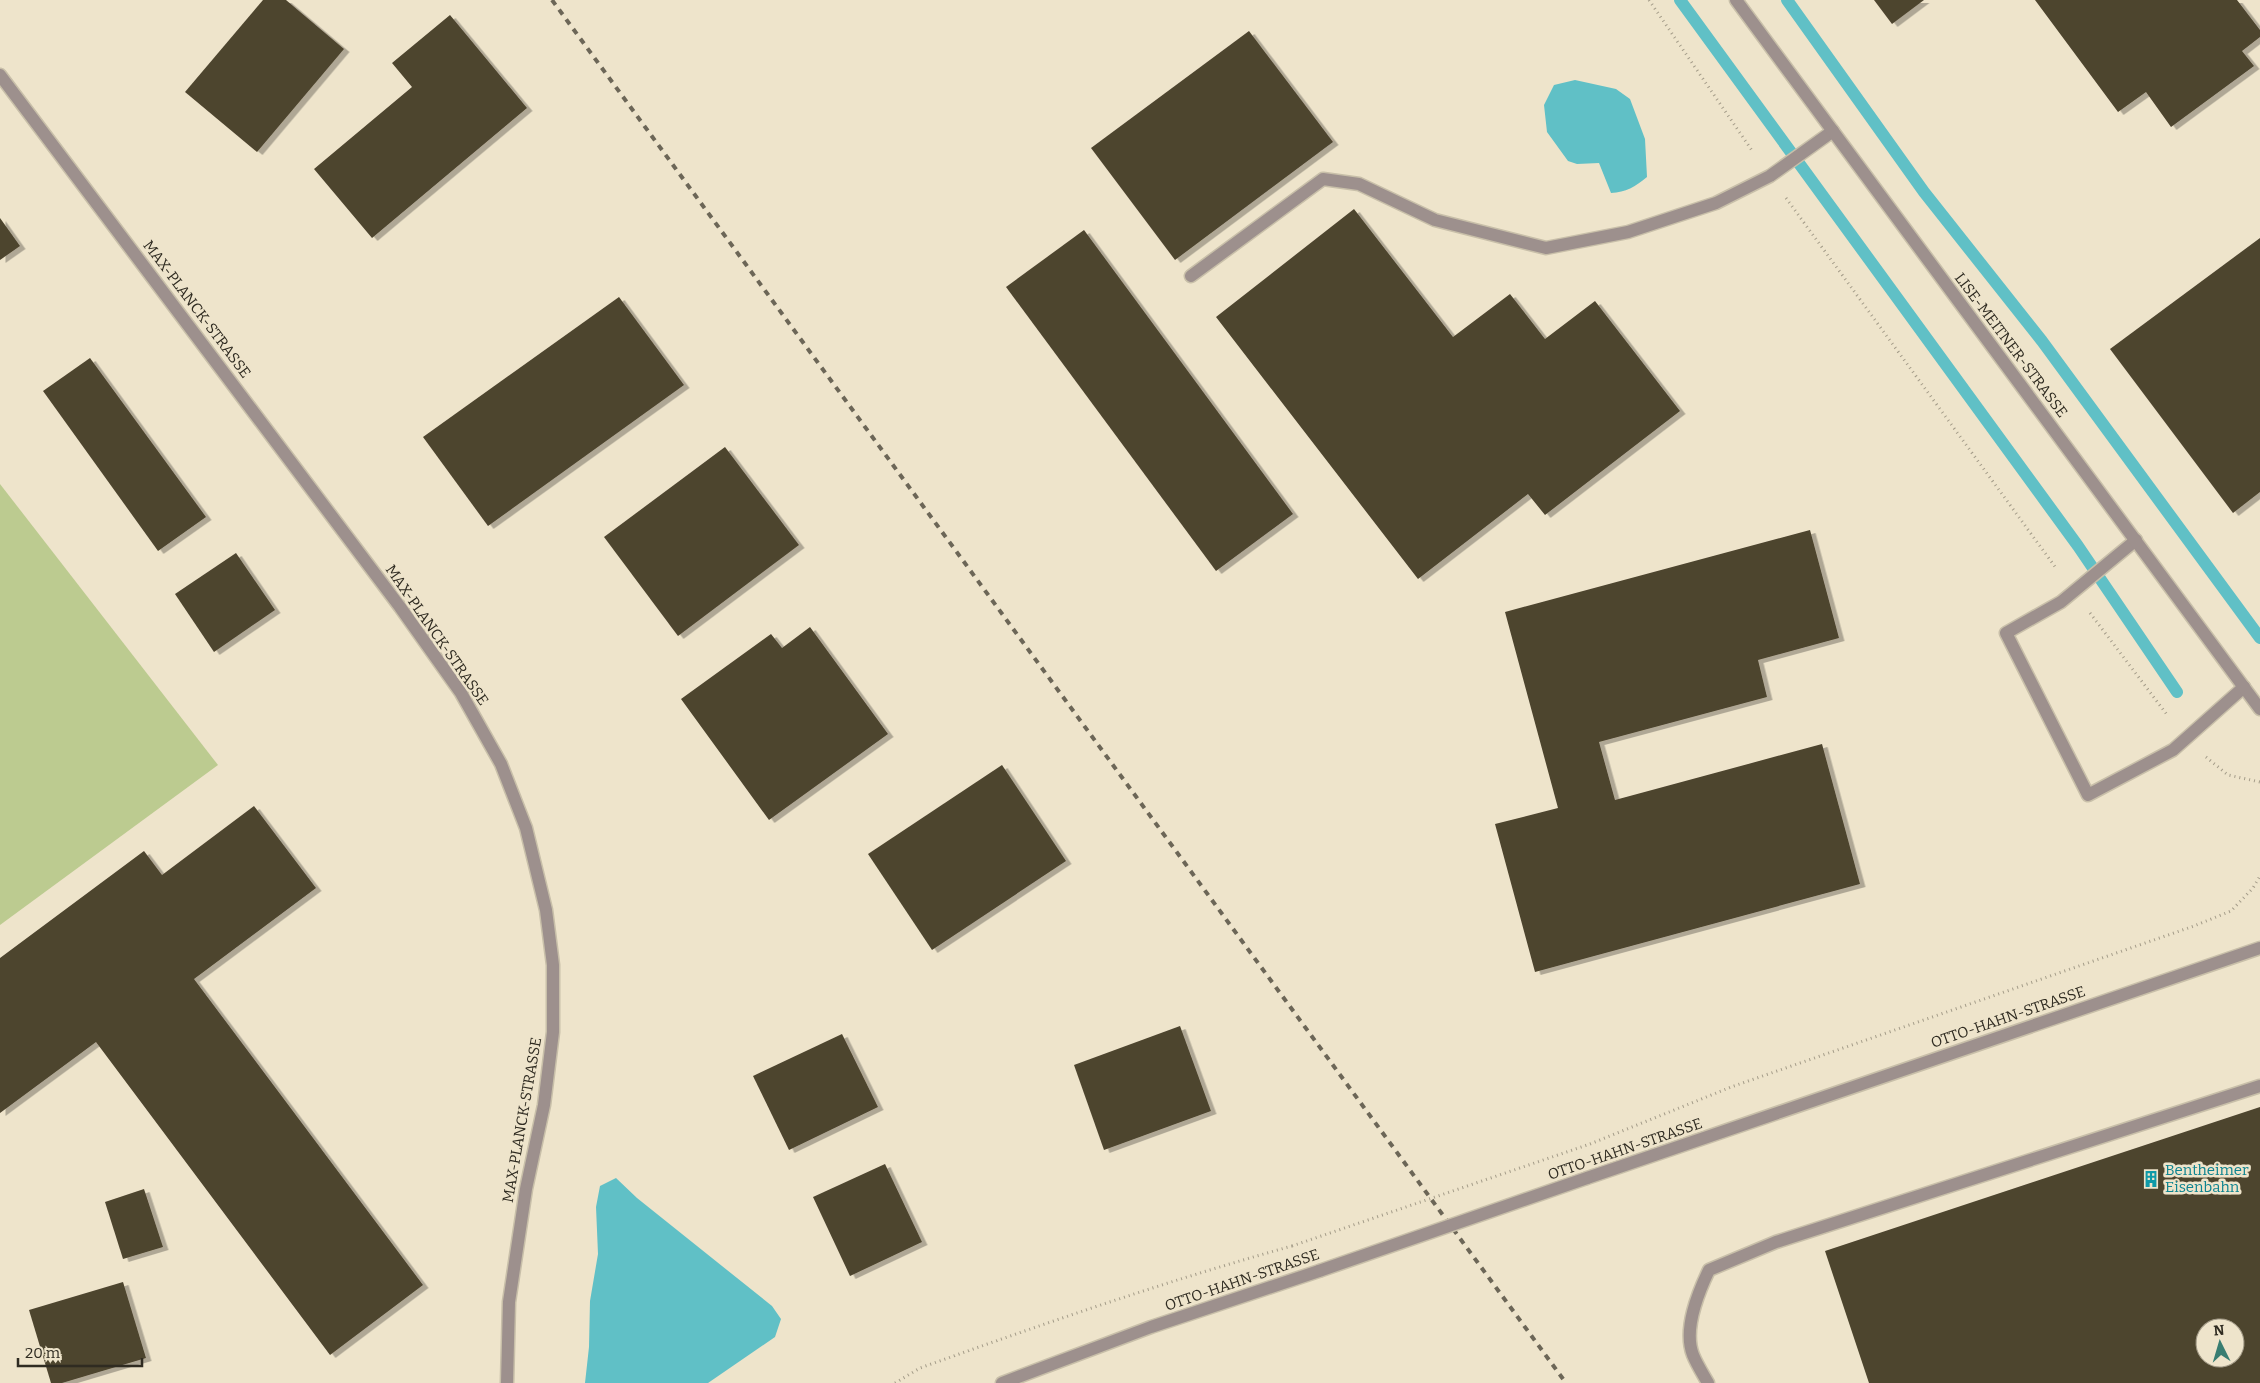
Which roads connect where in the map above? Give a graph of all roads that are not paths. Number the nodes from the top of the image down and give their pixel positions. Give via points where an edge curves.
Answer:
1 (1736, 0) edge
2 (0, 75) edge
3 (1833, 131) junction
4 (1191, 276) dead end
5 (2136, 540) junction
6 (2244, 687) junction
7 (2260, 709) edge
8 (2260, 948) edge
9 (2260, 1086) edge
10 (505, 1382) edge
11 (1002, 1383) edge
12 (1708, 1383) edge

1 - 3 street, LISE-MEITNER-STRASSE
2 - 10 street, MAX-PLANCK-STRASSE via 394,599 461,693 501,764 526,828 546,910 553,965 553,1032 544,1105 526,1189 509,1302
3 - 4 street via 1770,176 1716,204 1637,229 1546,248 1435,220 1359,184 1323,179
3 - 5 street, LISE-MEITNER-STRASSE
5 - 6 street, LISE-MEITNER-STRASSE
5 - 6 street via 2061,602 2006,633 2088,795 2173,750
6 - 7 street, LISE-MEITNER-STRASSE
8 - 11 street, OTTO-HAHN-STRASSE, bridge via 1151,1327
9 - 12 street via 1776,1242 1709,1270 1699,1290 1691,1329 1693,1354

